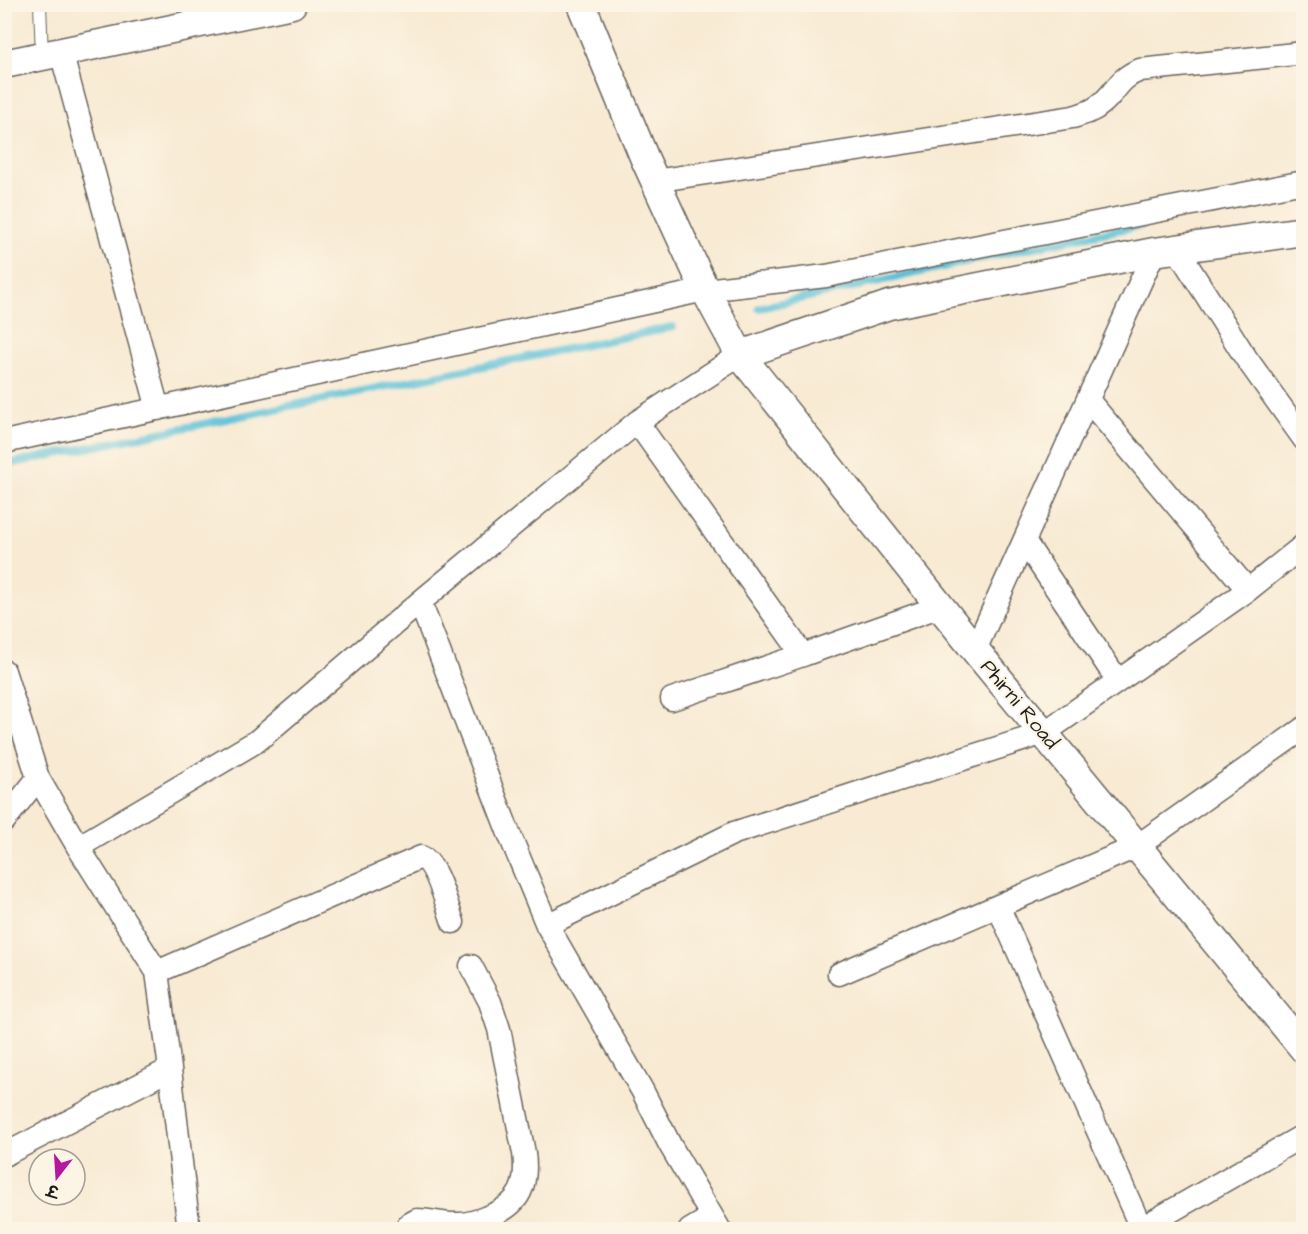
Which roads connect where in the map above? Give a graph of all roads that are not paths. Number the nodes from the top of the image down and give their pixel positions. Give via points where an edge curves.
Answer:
1 (40, 4) edge
2 (292, 4) edge
3 (581, 4) edge
4 (1304, 52) edge
5 (51, 55) junction
6 (4, 64) edge
7 (654, 181) junction
8 (1304, 183) edge
9 (1304, 231) edge
10 (1166, 250) junction
11 (705, 290) junction
12 (740, 355) junction
13 (1088, 400) junction
14 (158, 409) junction
15 (637, 422) junction
16 (1304, 439) edge
17 (4, 442) edge
18 (1025, 542) junction
19 (1304, 545) edge
20 (1248, 590) junction
21 (420, 602) junction
22 (941, 606) junction
23 (975, 650) junction
24 (803, 655) junction
25 (4, 670) edge
26 (1118, 681) junction
27 (672, 699) dead end
28 (1304, 728) edge
29 (1044, 733) junction
30 (38, 778) junction
31 (4, 820) edge
32 (78, 847) junction
33 (1136, 847) junction
34 (998, 906) junction
35 (453, 922) dead end
36 (547, 925) junction
37 (471, 966) dead end
38 (157, 972) junction
39 (839, 974) dead end
40 (1304, 1049) edge
41 (170, 1069) junction
42 (1304, 1134) edge
43 (4, 1155) edge
44 (716, 1223) edge
45 (1139, 1229) edge
46 (189, 1230) edge
47 (407, 1230) edge
48 (690, 1230) edge

1 - 5 lane
2 - 5 street
3 - 7 street, Phirni Road
4 - 7 street via 1140,70 1117,84 1097,108 1073,117
5 - 6 street
5 - 14 street
7 - 11 street, Phirni Road
8 - 11 street via 826,276
9 - 10 street
10 - 12 street via 889,305
10 - 13 street
10 - 16 street
11 - 12 street, Phirni Road
11 - 14 street
12 - 15 street
12 - 22 street, Phirni Road
13 - 18 street
13 - 20 street
14 - 17 street
15 - 21 street
15 - 24 street
18 - 23 street
18 - 26 street
19 - 20 street
20 - 26 street
21 - 32 street via 257,741
21 - 36 street
22 - 23 street, Phirni Road
22 - 24 street
23 - 29 street, Phirni Road
24 - 27 street
25 - 30 street
26 - 29 street
28 - 33 street
29 - 33 street, Phirni Road
29 - 36 street via 734,833
30 - 31 street
30 - 32 street
32 - 38 street
33 - 34 street
33 - 40 street, Phirni Road
34 - 39 street
34 - 45 street
35 - 38 street via 433,869 421,857
36 - 44 street
37 - 47 street via 499,1029 524,1153 523,1186 511,1205 495,1214 461,1224 417,1220
38 - 41 street
41 - 43 street
41 - 46 street
42 - 45 street
44 - 48 street

